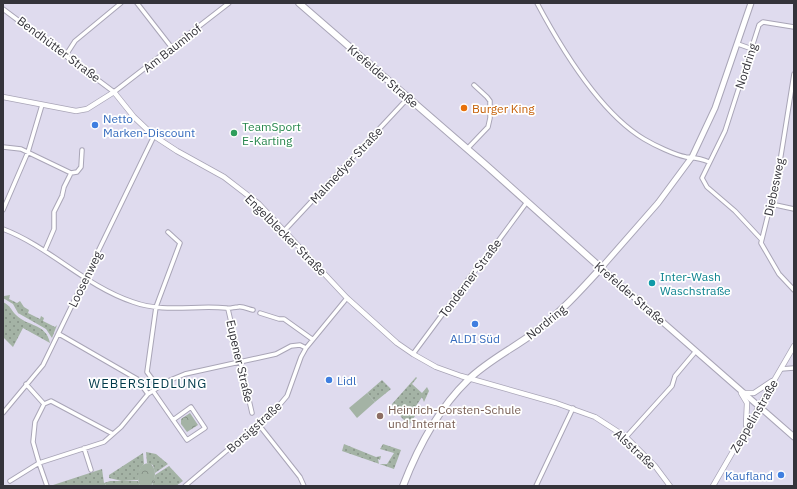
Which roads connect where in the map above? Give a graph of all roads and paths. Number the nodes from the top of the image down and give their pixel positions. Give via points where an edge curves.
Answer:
1 (121, 3) edge
2 (137, 3) edge
3 (229, 3) edge
4 (299, 3) edge
5 (537, 3) edge
6 (751, 4) edge
7 (3, 9) edge
8 (794, 27) edge
9 (738, 44) junction
10 (172, 48) junction
11 (752, 49) junction
12 (66, 54) junction
13 (794, 74) edge
14 (474, 85) dead end
15 (114, 92) junction
16 (3, 97) edge
17 (408, 98) junction
18 (42, 105) junction
19 (154, 136) junction
20 (3, 147) edge
21 (467, 149) junction
22 (82, 150) dead end
23 (28, 152) junction
24 (692, 157) junction
25 (709, 162) junction
26 (71, 172) junction
27 (527, 202) junction
28 (771, 204) junction
29 (794, 208) edge
30 (3, 210) edge
31 (3, 229) edge
32 (284, 231) junction
33 (168, 232) dead end
34 (761, 239) junction
35 (45, 250) junction
36 (601, 268) junction
37 (85, 279) junction
38 (794, 290) edge
39 (347, 298) junction
40 (156, 307) junction
41 (228, 309) junction
42 (253, 310) dead end
43 (260, 313) dead end
44 (59, 334) junction
45 (312, 339) junction
46 (794, 346) edge
47 (306, 348) junction
48 (696, 351) junction
49 (413, 354) junction
50 (241, 361) junction
51 (794, 368) edge
52 (781, 369) junction
53 (778, 376) junction
54 (469, 379) junction
55 (26, 384) junction
56 (158, 387) junction
57 (153, 391) junction
58 (742, 391) junction
59 (148, 394) junction
60 (44, 404) junction
61 (759, 406) junction
62 (573, 408) junction
63 (3, 413) edge
64 (252, 413) dead end
65 (173, 420) junction
66 (259, 425) junction
67 (746, 427) junction
68 (113, 434) junction
69 (626, 437) junction
70 (794, 437) edge
71 (84, 448) junction
72 (39, 463) junction
73 (91, 470) dead end
74 (10, 481) dead end
75 (47, 486) edge
76 (185, 486) edge
77 (304, 486) edge
78 (403, 486) edge
79 (536, 486) edge
80 (670, 486) edge
81 (713, 486) edge

1 - 12 street via 75,41
2 - 10 street
3 - 10 street, Am Baumhof
4 - 17 main road, Krefelder Straße
5 - 24 street via 570,61 621,122 644,139 685,157
6 - 9 main road, Nordring
7 - 12 street, Bendhütter Straße
8 - 11 street, Nordring via 763,22 759,25
9 - 11 street
9 - 24 main road, Nordring via 715,108
10 - 15 street, Am Baumhof
11 - 25 street, Nordring via 725,131
12 - 15 street, Bendhütter Straße
13 - 28 street, Diebesweg
14 - 21 street via 490,102 490,118 488,127
15 - 18 street via 81,111
15 - 19 street, Engelblecker Straße via 134,117
16 - 18 street
17 - 21 main road, Krefelder Straße
17 - 32 street, Malmedyer Straße
18 - 23 street
19 - 32 street, Engelblecker Straße via 224,177 259,204
19 - 37 street, Loosenweg
20 - 23 street
21 - 27 main road, Krefelder Straße
22 - 26 street via 81,167 77,172
23 - 26 street
23 - 30 street
24 - 25 street
24 - 36 main road, Nordring via 658,203
25 - 34 street, Nordring via 702,178 704,184 735,211
26 - 35 street via 54,212 54,229
27 - 36 main road, Krefelder Straße
27 - 49 street, Tonderner Straße via 493,251 473,273
28 - 29 street
28 - 34 street, Diebesweg
31 - 35 street
32 - 39 street, Engelblecker Straße
33 - 40 street via 180,243
34 - 38 street via 762,246 779,274
35 - 37 street
36 - 48 main road, Krefelder Straße
36 - 54 main road, Nordring via 558,313
37 - 40 street via 133,302
37 - 44 street, Loosenweg
39 - 45 street, Borsigstraße
39 - 49 street, Engelblecker Straße
40 - 41 street
40 - 56 street via 147,372
41 - 42 street via 240,306
41 - 50 street, Eupener Straße
43 - 45 street via 284,319
44 - 55 street, Loosenweg via 43,365
44 - 59 street via 137,379
45 - 47 street, Borsigstraße
46 - 52 street, Zeppelinstraße
47 - 50 street via 300,345 291,346 276,354
47 - 66 street, Borsigstraße via 287,396
48 - 58 main road, Krefelder Straße
48 - 69 street via 675,376 672,386
49 - 54 street, Engelblecker Straße via 436,367
50 - 56 street via 185,374
50 - 64 street, Eupener Straße
51 - 52 street
52 - 53 street, Zeppelinstraße
53 - 58 street via 761,390 751,394
53 - 61 street, Zeppelinstraße
54 - 62 street, Engelblecker Straße
54 - 78 main road, Nordring via 431,428
55 - 60 street
55 - 63 street, Loosenweg
56 - 57 street
57 - 59 street
57 - 65 street
58 - 61 main road, Krefelder Straße
58 - 67 street via 747,403
59 - 68 street
60 - 68 street via 51,401
60 - 72 street via 35,422 33,442
61 - 67 street, Zeppelinstraße
61 - 70 main road, Krefelder Straße
62 - 69 street, Alsstraße via 595,417
62 - 79 street
65 - 65 street via 187,440 206,428 191,407
66 - 76 street, Borsigstraße
66 - 77 street via 300,477
67 - 81 street, Zeppelinstraße
68 - 71 street via 104,442
69 - 80 street, Alsstraße via 655,466
71 - 72 street
71 - 73 street
72 - 74 street
72 - 75 street

